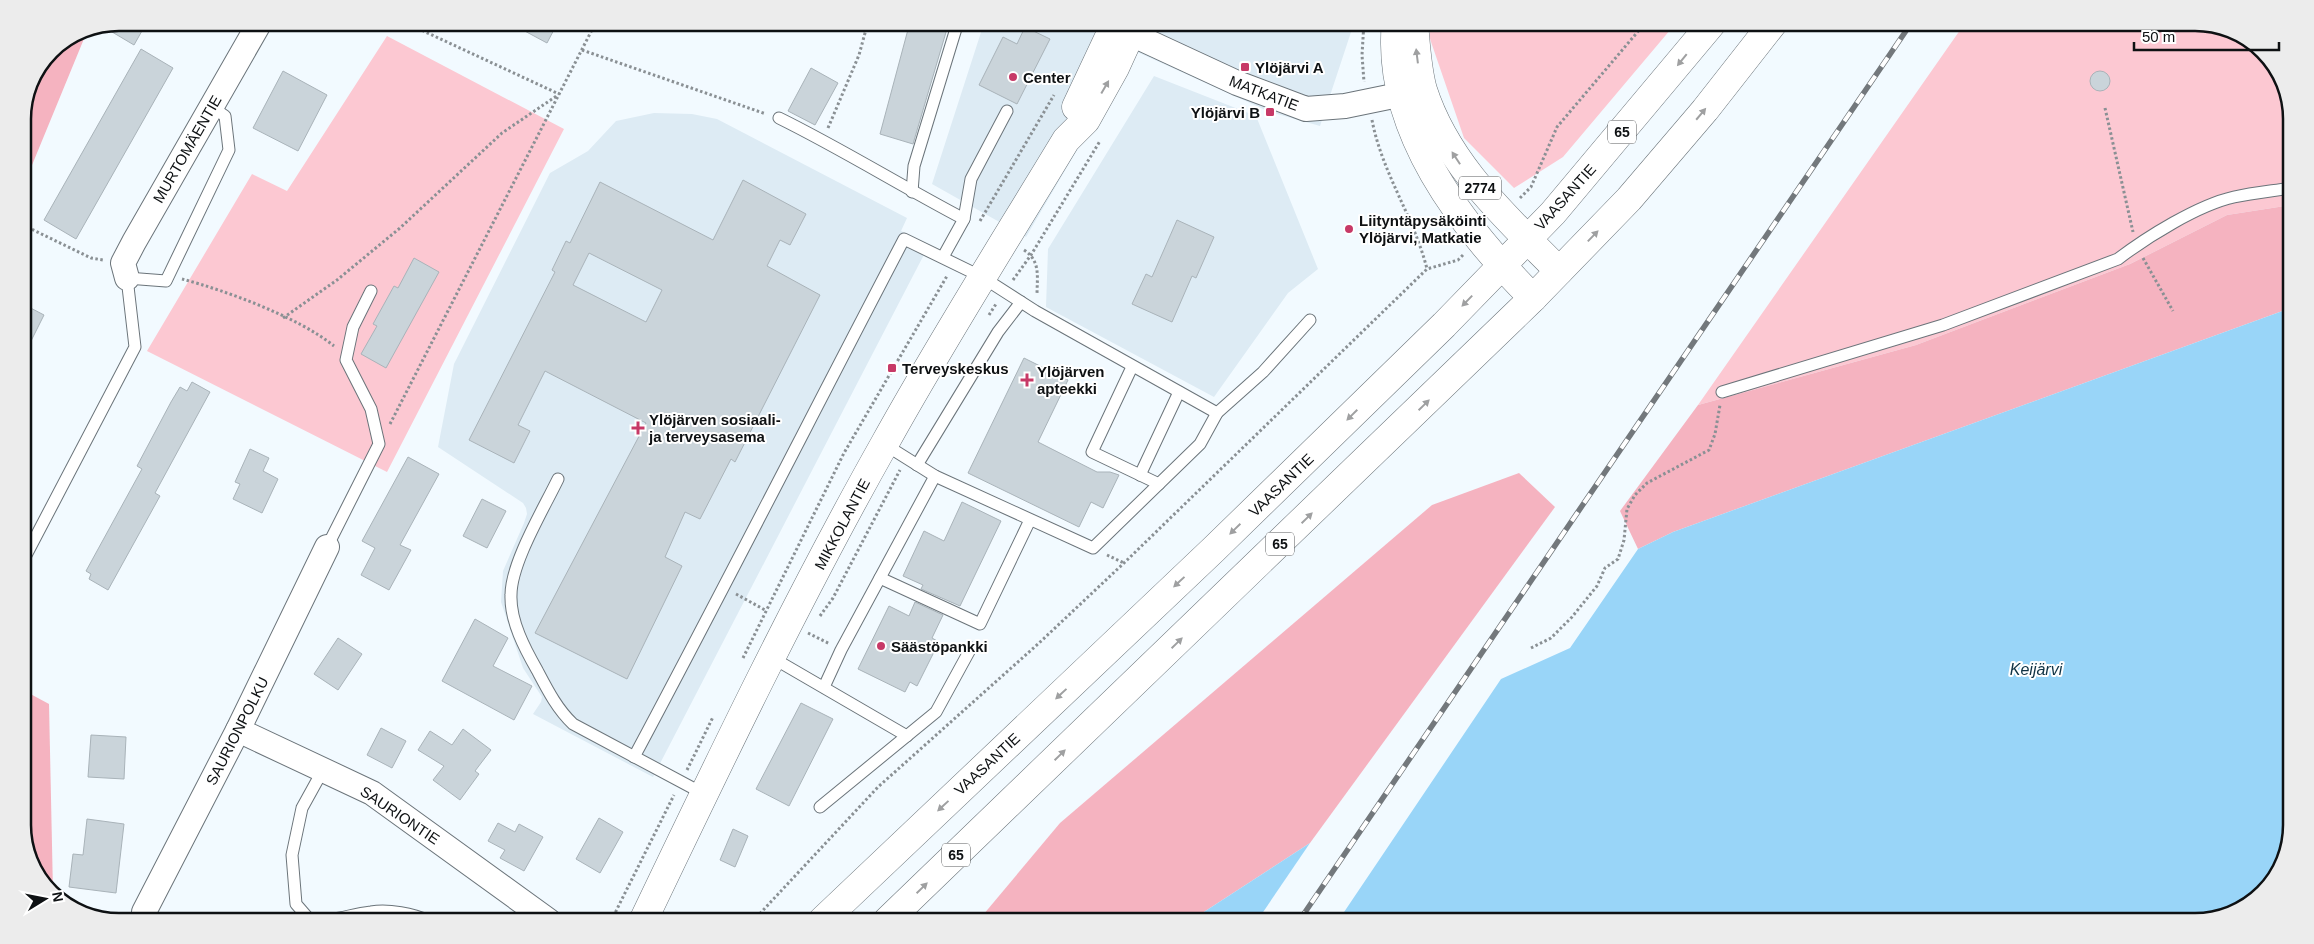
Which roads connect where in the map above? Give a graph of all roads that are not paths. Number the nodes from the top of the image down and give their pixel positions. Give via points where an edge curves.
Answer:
1 (255, 31) edge
2 (955, 31) edge
3 (1116, 31) edge
4 (1132, 31) edge
5 (1396, 31) edge
6 (1414, 31) edge
7 (1705, 31) edge
8 (1767, 31) edge
9 (1412, 92) junction
10 (212, 107) junction
11 (1007, 110) dead end
12 (779, 118) road end
13 (2283, 189) edge
14 (912, 192) junction
15 (964, 219) junction
16 (1527, 239) junction
17 (943, 257) junction
18 (1501, 266) junction
19 (125, 271) junction
20 (1559, 271) junction
21 (982, 277) junction
22 (371, 291) dead end
23 (1533, 298) junction
24 (1021, 302) junction
25 (1310, 320) dead end
26 (1132, 367) junction
27 (1179, 392) junction
28 (1722, 392) road end
29 (1217, 413) junction
30 (896, 450) junction
31 (917, 465) junction
32 (1140, 475) junction
33 (935, 476) junction
34 (558, 479) dead end
35 (1159, 484) junction
36 (1030, 520) junction
37 (31, 546) edge
38 (327, 547) joint
39 (880, 578) junction
40 (971, 648) dead end
41 (780, 662) junction
42 (824, 687) junction
43 (238, 730) junction
44 (907, 736) junction
45 (634, 757) junction
46 (324, 770) junction
47 (704, 794) junction
48 (820, 807) dead end
49 (144, 912) dead end
50 (304, 913) edge
51 (364, 913) edge
52 (395, 913) edge
53 (537, 913) edge
54 (647, 913) edge
55 (831, 913) edge
56 (896, 913) edge

1 - 10 street, MURTOMÄENTIE
2 - 14 lane via 914,166
3 - 21 main road, MIKKOLANTIE via 1096,60 1071,118 1066,140
4 - 9 street, MATKATIE via 1237,83 1306,109 1368,102
5 - 9 main road, 2774 via 1395,46
9 -> 6 main road, 2774
7 -> 16 main road, VAASANTIE / 65 via 1553,213
20 -> 8 main road, 65 via 1629,199
16 -> 9 main road, 2774 via 1463,168
9 - 18 main road, 2774 via 1407,118 1438,182 1479,241
10 - 19 street, MURTOMÄENTIE
10 - 19 lane via 226,116 228,150 166,281
11 - 15 lane via 971,179
12 - 14 lane
13 - 28 lane via 2232,198 2200,210 2136,245 2118,259 1943,324
14 - 15 lane
15 - 17 lane
16 - 18 main road, VAASANTIE / 65
16 - 20 main road, 2774
17 - 21 lane
17 - 45 lane via 904,239
18 - 23 main road, 2774
18 -> 55 main road, VAASANTIE / 65 via 1306,461
19 - 37 lane via 135,347
20 - 23 main road, 65
21 - 24 lane
21 - 30 main road, MIKKOLANTIE
22 - 38 lane via 353,327 346,360 371,409 379,444
56 -> 23 main road, 65
24 - 26 lane
24 - 31 lane via 998,332
25 - 29 lane via 1263,372
26 - 27 lane
26 - 32 lane via 1092,452
27 - 29 lane
27 - 32 lane
29 - 35 lane via 1200,444
30 - 31 lane
30 - 41 main road, MIKKOLANTIE
31 - 33 lane
32 - 35 lane
33 - 36 lane
33 - 39 lane
34 - 45 lane via 518,564 510,595 515,621 533,663 564,716 572,724
35 - 36 lane via 1093,548
36 - 39 lane via 980,624
38 - 43 street, SAURIONPOLKU
39 - 42 lane
40 - 44 lane via 936,712
41 - 42 lane
41 - 47 main road, MIKKOLANTIE
42 - 44 lane
43 - 46 street, SAURIONTIE
43 - 49 street, SAURIONPOLKU
44 - 48 lane
45 - 47 lane
46 - 50 lane via 302,808 292,855 296,904
46 - 53 street, SAURIONTIE via 372,793
47 - 54 main road, MIKKOLANTIE
51 - 52 lane

